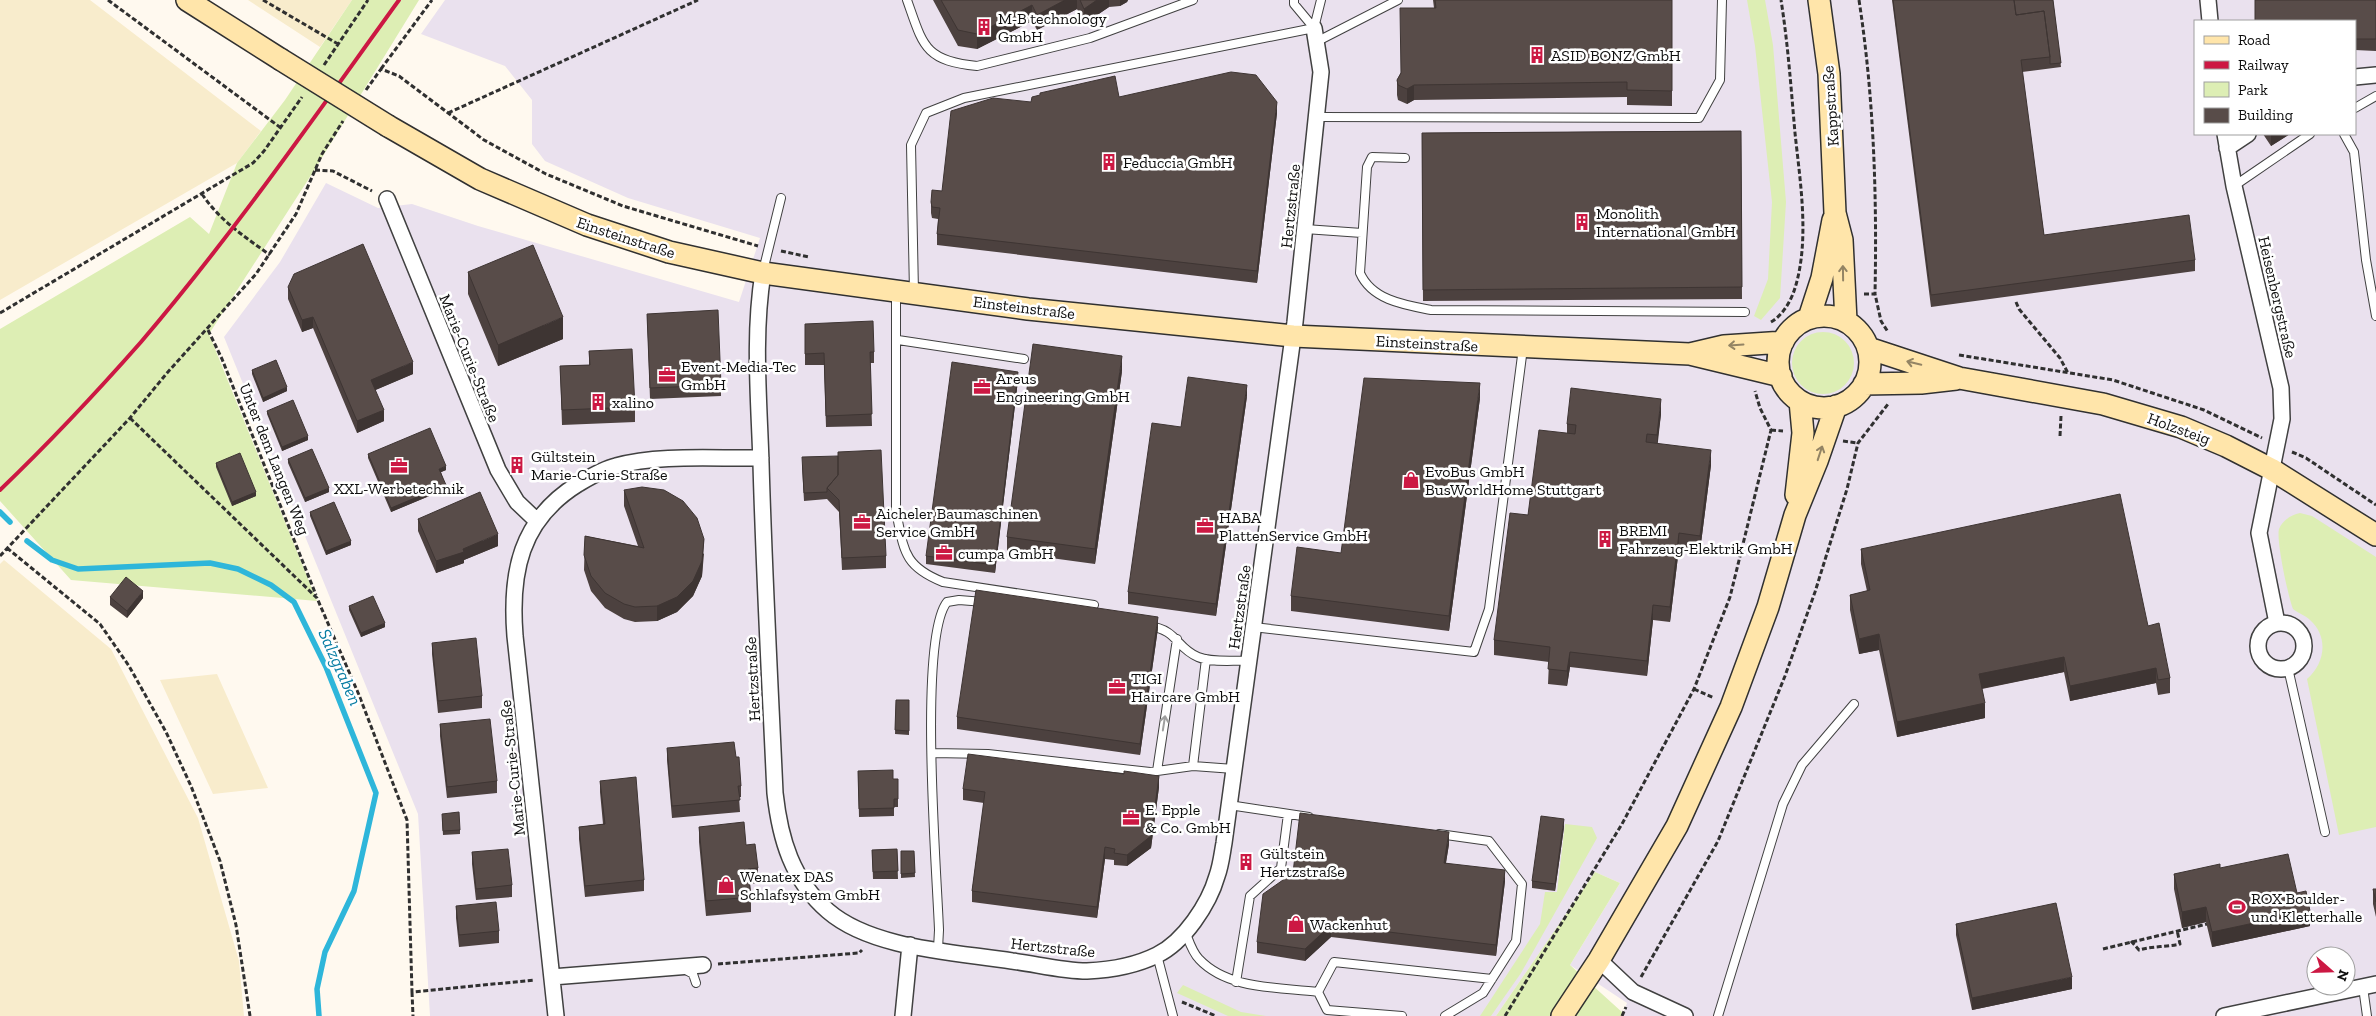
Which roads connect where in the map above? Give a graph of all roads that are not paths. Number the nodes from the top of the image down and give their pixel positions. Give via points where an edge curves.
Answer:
1 (187, 0) edge
2 (907, 0) edge
3 (1193, 0) edge
4 (1294, 0) edge
5 (1321, 0) edge
6 (1398, 0) edge
7 (1722, 0) edge
8 (1819, 0) edge
9 (2208, 0) edge
10 (2210, 20) edge
11 (1315, 35) junction
12 (2376, 75) edge
13 (2356, 77) edge
14 (2376, 96) edge
15 (2356, 107) edge
16 (1317, 117) junction
17 (2245, 135) edge
18 (2309, 135) edge
19 (2345, 135) edge
20 (2226, 141) edge
21 (1405, 158) dead end
22 (2234, 186) junction
23 (781, 198) dead end
24 (387, 199) road end
25 (1835, 213) junction
26 (1306, 229) junction
27 (1362, 232) junction
28 (763, 273) junction
29 (905, 291) junction
30 (1745, 312) dead end
31 (2376, 316) edge
32 (1809, 318) junction
33 (1846, 321) junction
34 (1293, 336) junction
35 (898, 340) junction
36 (1783, 342) junction
37 (1523, 348) junction
38 (1868, 348) junction
39 (1690, 354) junction
40 (1024, 359) dead end
41 (1781, 376) junction
42 (1959, 378) junction
43 (1864, 384) junction
44 (1800, 401) junction
45 (1836, 406) junction
46 (761, 458) junction
47 (2270, 469) junction
48 (1795, 515) junction
49 (537, 521) junction
50 (2376, 535) edge
51 (994, 603) edge
52 (1094, 604) dead end
53 (2278, 623) junction
54 (1140, 624) edge
55 (1254, 627) junction
56 (1177, 639) junction
57 (1206, 659) junction
58 (1249, 661) junction
59 (2288, 668) junction
60 (1854, 704) dead end
61 (933, 753) junction
62 (1193, 766) junction
63 (1234, 769) junction
64 (1157, 771) junction
65 (1229, 805) junction
66 (1288, 814) junction
67 (1316, 818) edge
68 (2325, 832) dead end
69 (1431, 833) edge
70 (1185, 932) junction
71 (910, 944) junction
72 (938, 949) junction
73 (1157, 955) junction
74 (1599, 960) junction
75 (703, 965) road end
76 (678, 967) junction
77 (552, 977) junction
78 (1492, 979) junction
79 (1236, 982) junction
80 (696, 983) dead end
81 (2370, 986) edge
82 (1318, 992) junction
83 (2260, 1012) edge
84 (556, 1016) edge
85 (903, 1016) edge
86 (1173, 1016) edge
87 (1402, 1016) edge
88 (1445, 1016) edge
89 (1562, 1016) edge
90 (1685, 1016) edge
91 (1718, 1016) edge
92 (2224, 1016) edge
93 (2367, 1016) edge

1 - 28 street, Einsteinstraße, bridge via 388,126 480,179 587,225 670,252
2 - 3 lane via 923,44 939,57 959,65 977,66 1090,38
4 - 11 lane
5 - 11 lane
6 - 11 lane
7 - 16 lane via 1720,80 1699,118
8 - 25 street, Kappstraße via 1829,74
9 - 10 street
11 - 16 street, Hertzstraße via 1322,72
11 - 29 lane via 964,98 926,113 911,145
12 - 13 street
14 - 15 lane
16 - 26 street, Hertzstraße
17 - 20 street
18 - 22 lane
19 - 31 lane via 2354,152
20 - 22 street, Heisenbergstraße
21 - 27 lane via 1372,157 1367,167
22 - 47 street, Heisenbergstraße via 2282,388 2282,419
23 - 28 lane
24 - 49 street, Marie-Curie-Straße via 498,470 518,502
25 - 32 street, Kappstraße via 1822,278
33 -> 25 street, Kappstraße via 1842,240
26 - 27 lane
26 - 34 street, Hertzstraße
27 - 30 lane via 1360,273 1366,286 1385,298 1431,310
28 - 29 street, Einsteinstraße
28 - 46 street, Hertzstraße via 758,315
29 - 34 street, Einsteinstraße via 1028,309
29 - 35 lane
32 - 33 street via 1828,316
32 - 36 street via 1794,328
33 - 38 street via 1859,332
34 - 37 street, Einsteinstraße
34 - 55 street, Hertzstraße
35 - 40 lane
35 - 52 lane via 896,511 910,562 925,575 944,582
36 -> 39 street, Einsteinstraße via 1724,346
36 - 41 street via 1778,359
37 - 39 street, Einsteinstraße
37 - 55 lane via 1489,609 1474,652
42 -> 38 street, Holzsteig
38 - 43 street via 1870,366
39 - 41 street, Einsteinstraße
41 - 44 street via 1788,390
42 - 43 street, Holzsteig
42 - 47 street, Holzsteig via 2103,404 2181,427
43 - 45 street via 1852,398
44 - 45 street via 1817,408
44 - 48 street via 1803,433
48 -> 45 street
46 - 49 street, Marie-Curie-Straße via 644,461 616,466 572,488 553,502
46 - 71 street, Hertzstraße via 775,785 780,831 794,869 815,898 844,923 874,936
47 - 50 street, Holzsteig
47 - 53 street, Heisenbergstraße via 2259,533
48 - 74 street via 1768,607 1732,707 1677,826
49 - 77 street, Marie-Curie-Straße via 518,563 512,605
51 - 61 lane via 959,600 947,602 941,610 931,690
53 - 59 street via 2287,623 2302,636 2302,655
53 - 59 street via 2261,633 2257,642 2258,652 2269,667
54 - 56 lane via 1168,630
55 - 58 street, Hertzstraße
56 - 57 lane via 1196,656
64 -> 56 lane
57 - 58 lane
57 - 62 lane
58 - 63 street, Hertzstraße
59 - 68 lane
60 - 91 lane via 1802,765 1782,804
61 - 64 lane via 988,754
61 - 72 lane
62 - 63 lane
62 - 64 lane
63 - 65 street, Hertzstraße
65 - 66 lane
65 - 70 street, Hertzstraße via 1218,876 1207,901
66 - 67 lane
66 - 79 lane via 1281,868 1250,896
69 - 78 lane via 1489,841 1522,884 1516,941
70 - 73 street, Hertzstraße
70 - 79 lane via 1199,959 1218,975
71 - 72 street, Hertzstraße
71 - 85 street
72 - 73 street, Hertzstraße via 1084,971 1110,969
73 - 86 lane
74 - 89 street
74 - 90 street via 1632,992
75 - 76 street
76 - 77 street
76 - 80 lane via 693,974
77 - 84 street, Marie-Curie-Straße
78 - 82 lane via 1334,962
78 - 88 lane via 1483,993
79 - 82 lane
81 - 83 street
81 - 93 lane
82 - 87 lane via 1326,1010
83 - 92 street

